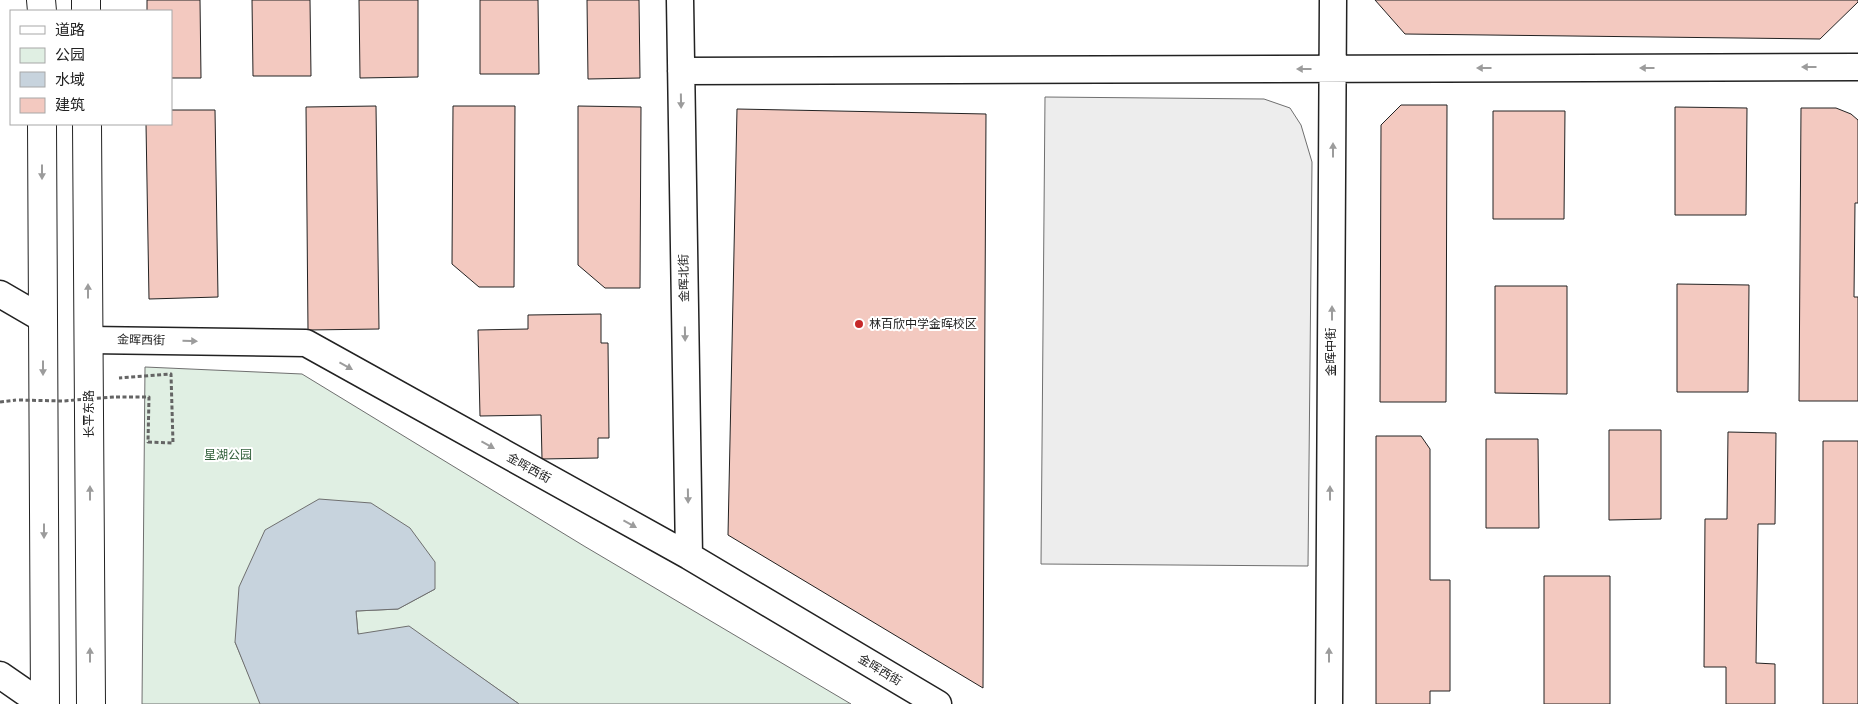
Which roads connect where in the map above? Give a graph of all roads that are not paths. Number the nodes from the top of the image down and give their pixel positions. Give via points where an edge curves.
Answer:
1 (680, 0) edge
2 (1333, 0) edge
3 (1858, 66) edge
4 (1334, 69) junction
5 (681, 71) junction
6 (42, 125) edge
7 (87, 125) edge
8 (0, 294) edge
9 (43, 319) junction
10 (89, 340) junction
11 (689, 556) junction
12 (0, 675) edge
13 (43, 704) edge
14 (90, 704) edge
15 (938, 704) edge
16 (1328, 704) edge

1 - 5 street, 金晖北街
2 - 4 street, 金晖中街
3 -> 4 street
4 -> 5 street
16 -> 4 street, 金晖中街
5 -> 11 street, 金晖北街
6 -> 9 street
10 -> 7 street, 长平东路
8 - 9 street
9 -> 13 street
10 -> 11 street, 金晖西街 via 306,343
14 -> 10 street, 长平东路
11 - 15 street, 金晖西街
12 - 13 street

